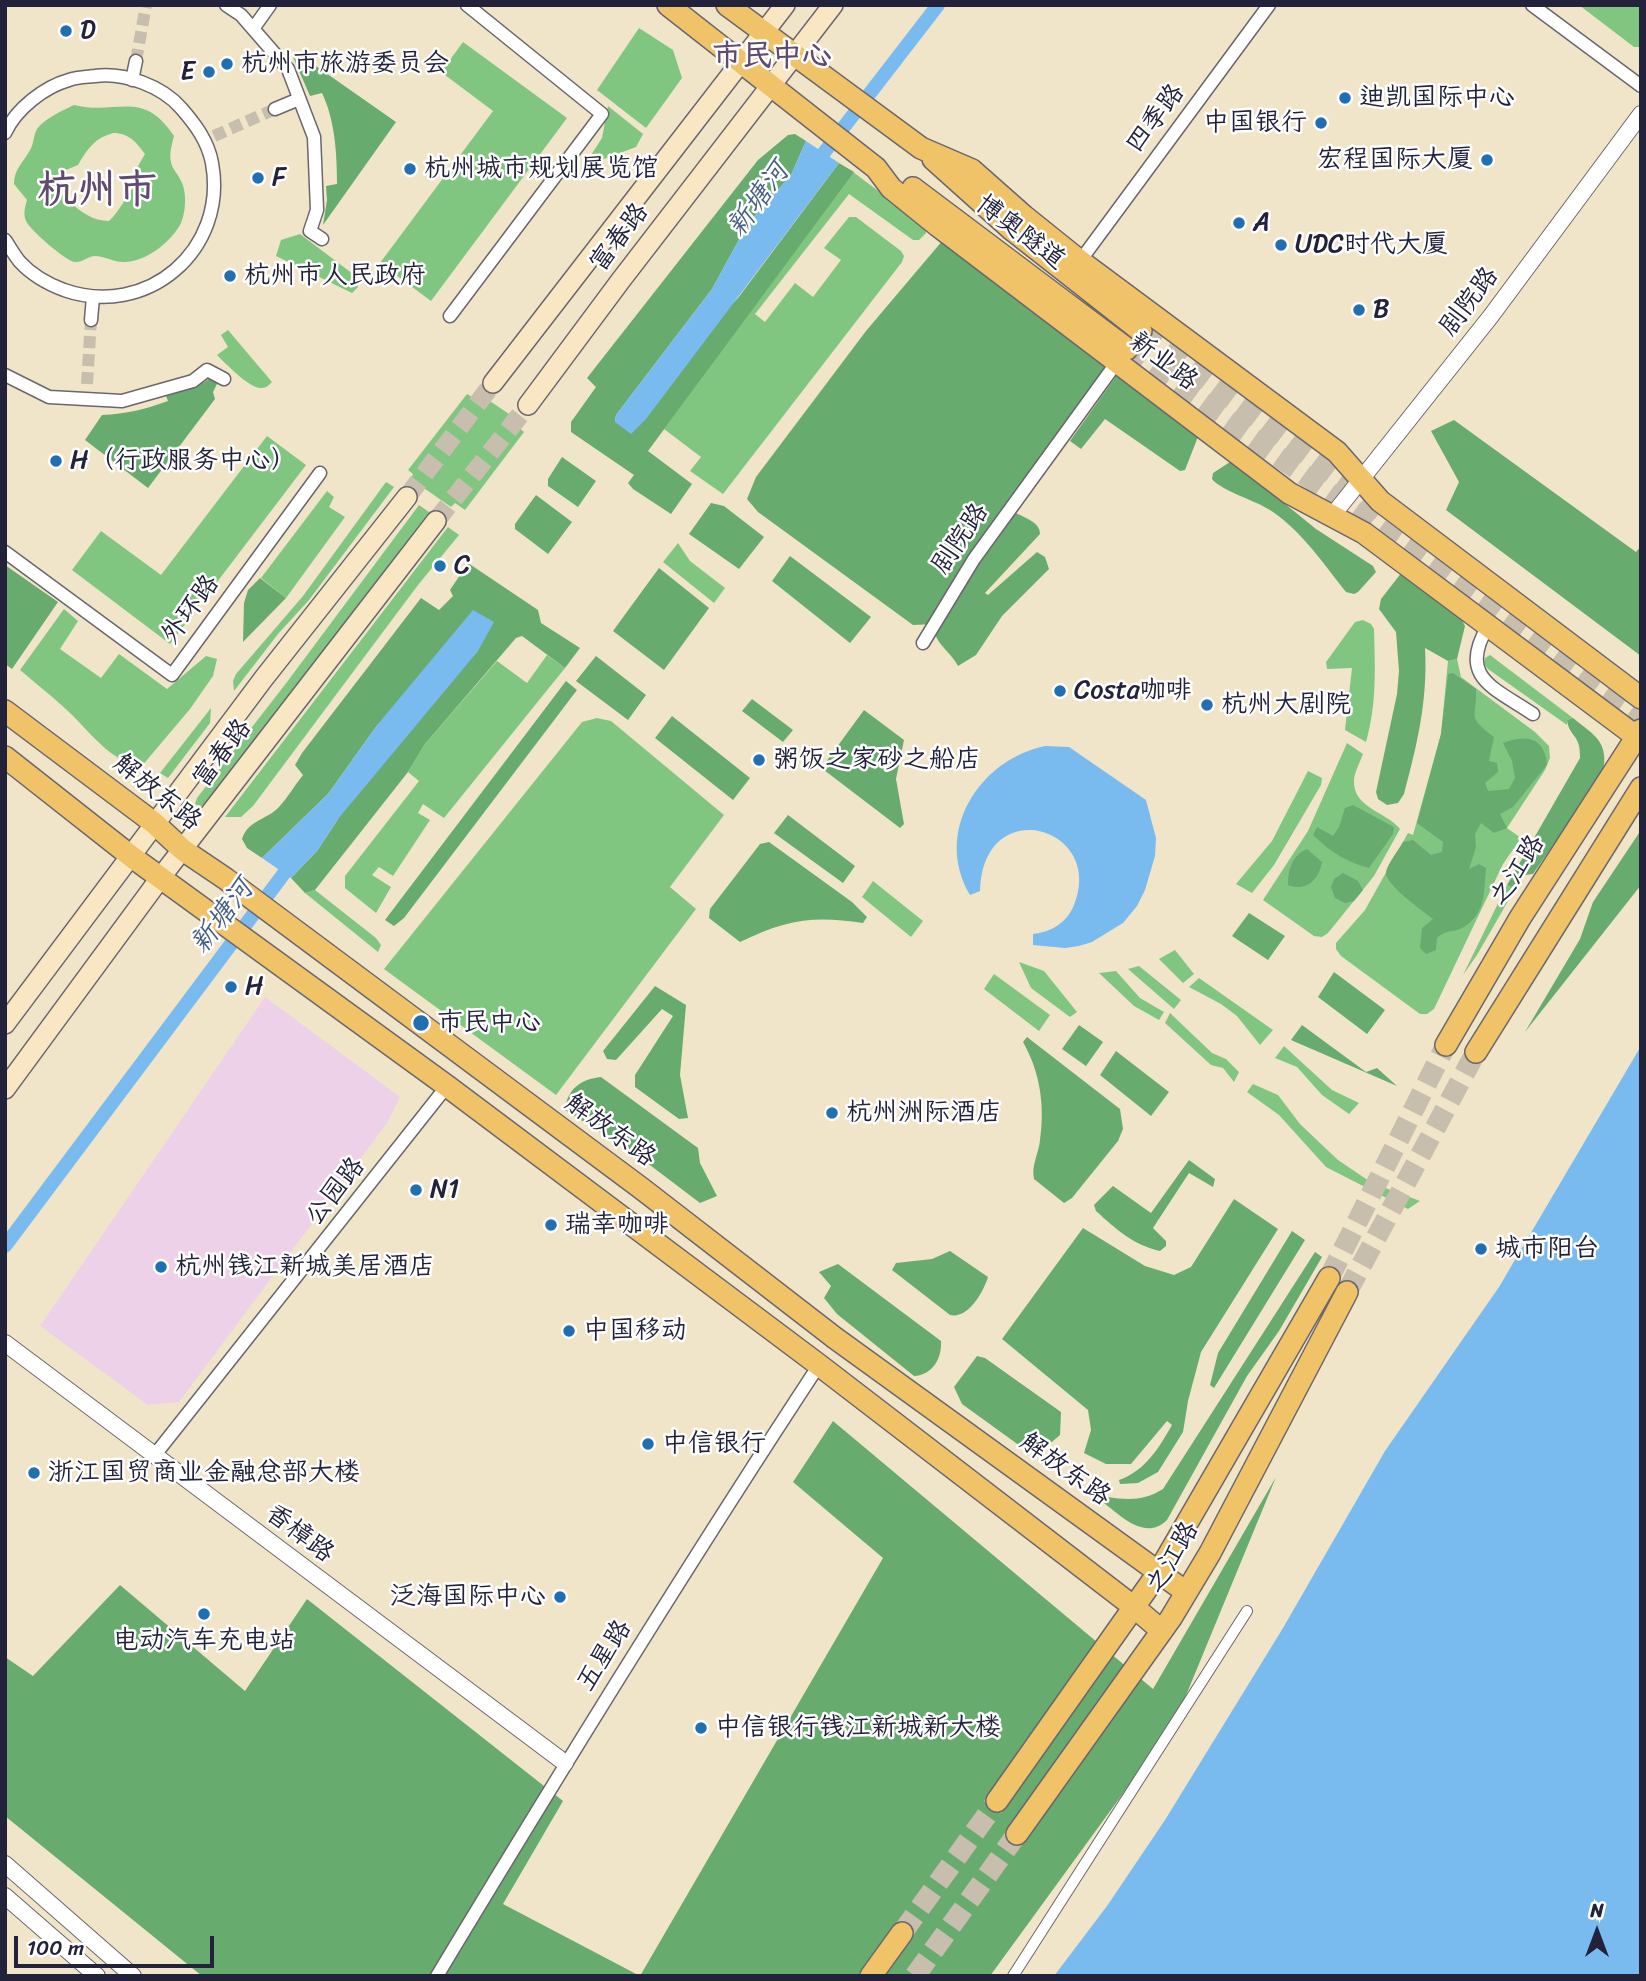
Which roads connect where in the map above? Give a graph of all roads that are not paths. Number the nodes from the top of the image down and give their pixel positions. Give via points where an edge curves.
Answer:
1 (270, 5) edge
2 (467, 5) edge
3 (668, 5) edge
4 (727, 5) edge
5 (785, 5) edge
6 (833, 5) edge
7 (1269, 5) edge
8 (1532, 5) edge
9 (227, 6) edge
10 (253, 29) junction
11 (763, 33) junction
12 (794, 55) junction
13 (136, 61) tunnel mouth
14 (742, 62) junction
15 (132, 80) junction
16 (771, 85) junction
17 (1641, 86) edge
18 (299, 99) junction
19 (275, 109) tunnel mouth
20 (1641, 114) edge
21 (5, 133) edge
22 (920, 149) junction
23 (322, 239) dead end
24 (5, 240) edge
25 (1080, 261) junction
26 (93, 297) junction
27 (450, 316) dead end
28 (91, 320) tunnel mouth
29 (1141, 331) tunnel mouth
30 (1122, 355) junction
31 (5, 375) edge
32 (224, 379) dead end
33 (493, 383) tunnel mouth
34 (87, 384) tunnel mouth
35 (86, 399) junction
36 (528, 405) tunnel mouth
37 (320, 473) dead end
38 (1362, 480) junction
39 (407, 497) tunnel mouth
40 (1332, 516) junction
41 (436, 521) tunnel mouth
42 (5, 552) edge
43 (1488, 626) junction
44 (923, 643) dead end
45 (1641, 698) edge
46 (5, 711) edge
47 (1533, 715) dead end
48 (1639, 735) edge
49 (5, 757) edge
50 (1641, 788) edge
51 (154, 823) junction
52 (183, 849) junction
53 (132, 857) junction
54 (160, 877) junction
55 (5, 1024) edge
56 (1446, 1045) tunnel mouth
57 (1476, 1052) tunnel mouth
58 (447, 1086) junction
59 (5, 1088) edge
60 (1329, 1278) tunnel mouth
61 (1347, 1292) tunnel mouth
62 (5, 1343) edge
63 (819, 1365) junction
64 (154, 1456) junction
65 (1158, 1573) junction
66 (1186, 1592) junction
67 (1134, 1607) junction
68 (1247, 1611) dead end
69 (1162, 1631) junction
70 (565, 1763) junction
71 (997, 1801) tunnel mouth
72 (1017, 1834) tunnel mouth
73 (5, 1864) edge
74 (5, 1896) edge
75 (902, 1933) tunnel mouth
76 (97, 1976) edge
77 (132, 1976) edge
78 (438, 1976) edge
79 (871, 1976) edge
80 (1013, 1976) edge

1 - 10 street
2 - 27 street via 602,114
3 - 14 main road, 新业路
4 - 11 main road
5 - 11 main road, 富春路
6 - 12 main road, 富春路
7 - 25 street, 四季路
8 - 17 street
9 - 10 street
10 - 18 street via 288,69
11 - 12 main road, 新业路
11 - 14 main road, 富春路
12 - 16 main road, 富春路
12 - 22 main road, 新业路
13 - 15 street
14 - 16 main road, 新业路
14 - 33 main road, 富春路
15 - 21 street via 105,75 68,80 35,97
15 - 26 street via 174,100 209,139 215,198 205,233 184,263 155,285 121,297
16 - 30 main road, 新业路 via 876,168 891,188
16 - 36 main road, 富春路
18 - 19 street
18 - 23 street via 314,137 317,210 310,231
20 - 38 street, 剧院路
22 - 25 main road, 新业路 via 972,170
22 - 29 main road, 博奥隧道 via 1011,229
24 - 26 street via 20,262 49,285
25 - 38 main road, 新业路 via 1337,452
26 - 28 street
30 - 40 main road, 新业路 via 1289,493
30 - 44 street, 剧院路 via 974,559
31 - 35 street via 49,397
32 - 35 street via 207,370 193,381 122,401
34 - 35 street
37 - 42 street, 外环路 via 172,675
38 - 40 street, 剧院路
38 - 45 main road, 新业路 via 1380,501
39 - 51 main road, 富春路
40 - 43 main road, 新业路 via 1364,533
41 - 52 main road, 富春路
43 - 47 street via 1478,644 1478,670 1484,680
43 - 48 main road, 新业路
46 - 51 main road, 解放东路
48 - 56 main road, 之江路 via 1520,918
49 - 53 main road
50 - 57 main road
51 - 52 main road, 解放东路
51 - 53 main road, 富春路
52 - 54 main road, 富春路
52 - 65 main road, 解放东路 via 641,1188 835,1338
53 - 54 main road
53 - 55 main road, 富春路
54 - 58 main road
54 - 59 main road, 富春路
58 - 63 main road
58 - 64 street, 公园路
60 - 65 main road, 之江路
61 - 66 main road, 之江路
62 - 64 street, 香樟路
63 - 67 main road
63 - 70 street, 五星路
64 - 70 street, 香樟路
65 - 66 main road, 解放东路
65 - 67 main road, 之江路
66 - 69 main road, 之江路
67 - 69 main road
67 - 71 main road, 之江路
68 - 80 street
69 - 72 main road, 之江路
70 - 78 street, 五星路
73 - 77 street
74 - 76 street
75 - 79 main road

